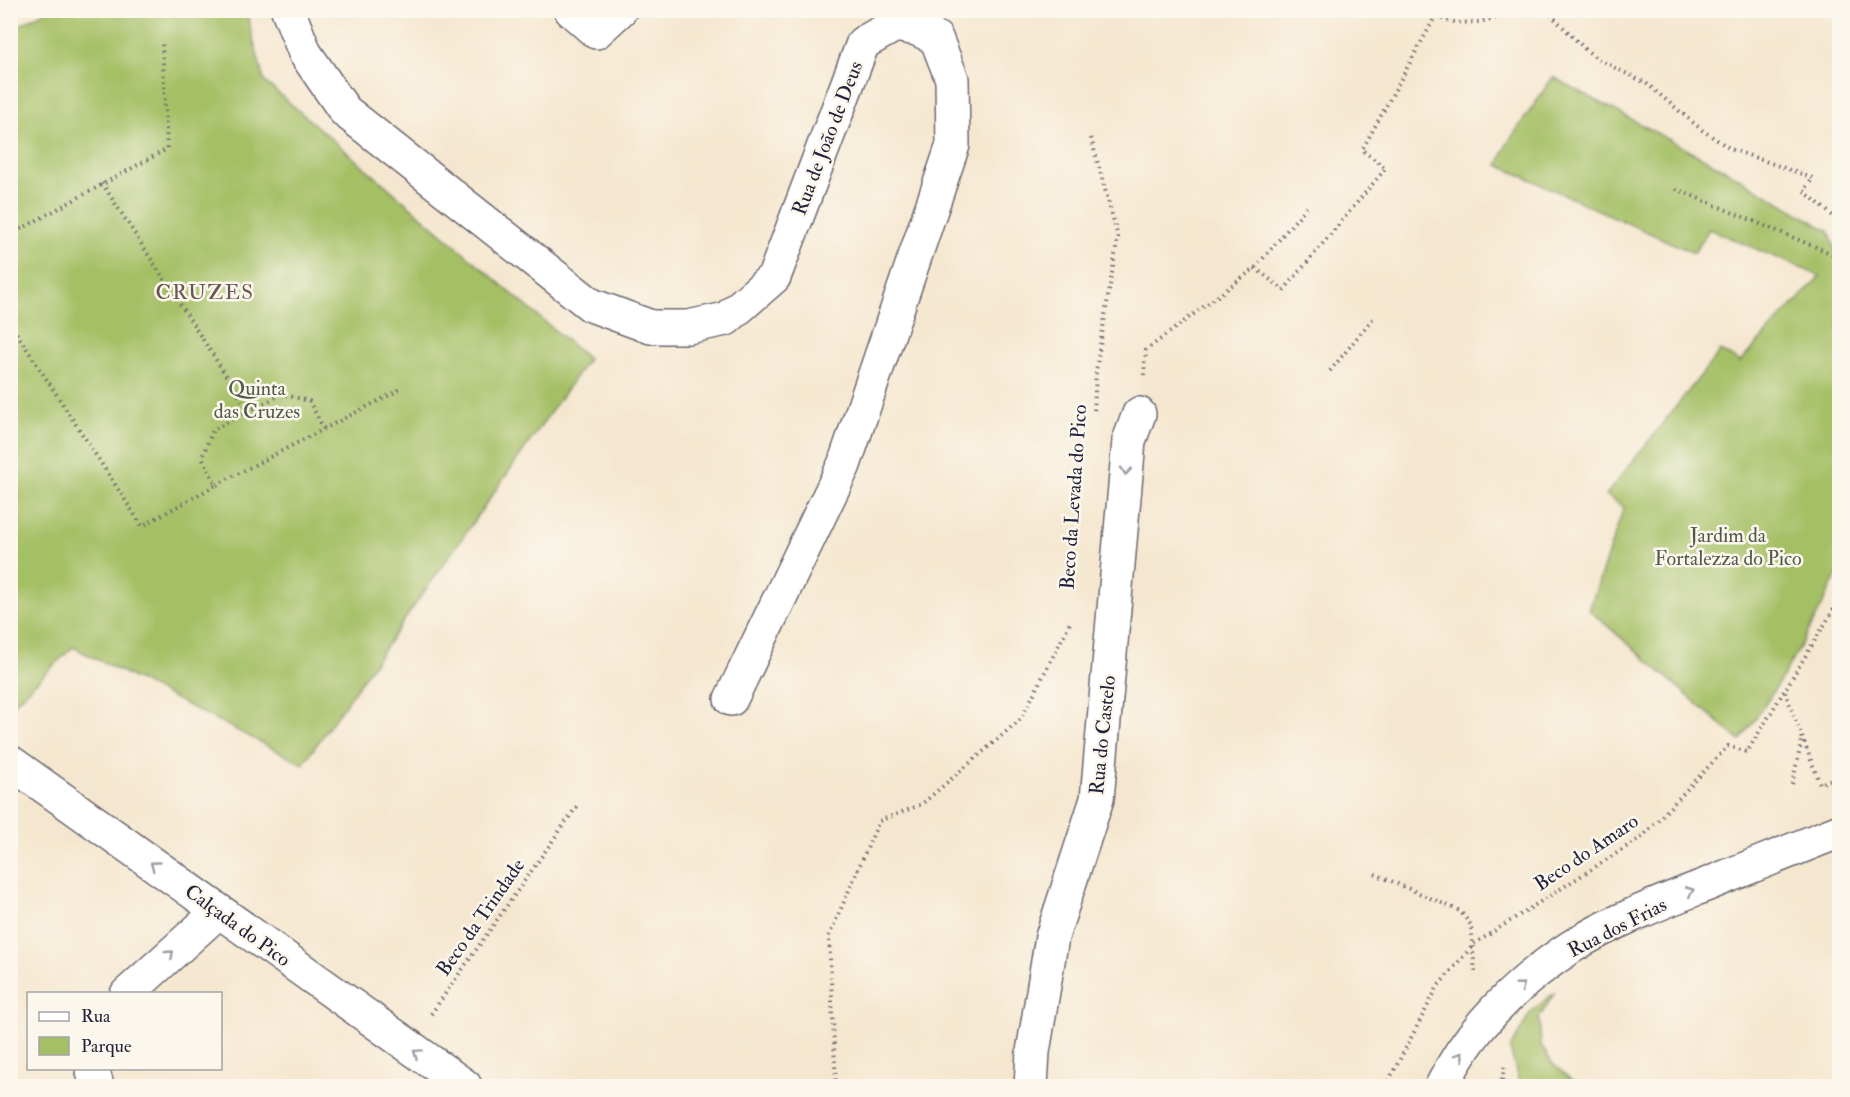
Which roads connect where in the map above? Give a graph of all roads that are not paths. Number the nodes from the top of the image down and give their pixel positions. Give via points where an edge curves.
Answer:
1 (288, 10) edge
2 (571, 10) edge
3 (620, 10) edge
4 (1139, 414) road end
5 (731, 699) dead end
6 (10, 762) edge
7 (1839, 831) edge
8 (219, 911) junction
9 (127, 992) edge
10 (93, 1070) edge
11 (98, 1086) edge
12 (465, 1086) edge
13 (1031, 1086) edge
14 (1442, 1086) edge

1 - 5 street, Rua de João de Deus via 305,53 345,111 591,305 651,327 688,327 726,319 774,277 863,43 895,25 917,28 936,38 952,79 953,145 844,465
2 - 3 street via 596,32
4 -> 13 street, Rua do Castelo via 1128,441 1097,799 1052,936
8 -> 6 street, Calçada do Pico
14 -> 7 street, Rua dos Frias via 1480,1027 1508,996 1571,947 1638,912
9 -> 8 street
12 -> 8 street, Calçada do Pico
10 - 11 street

